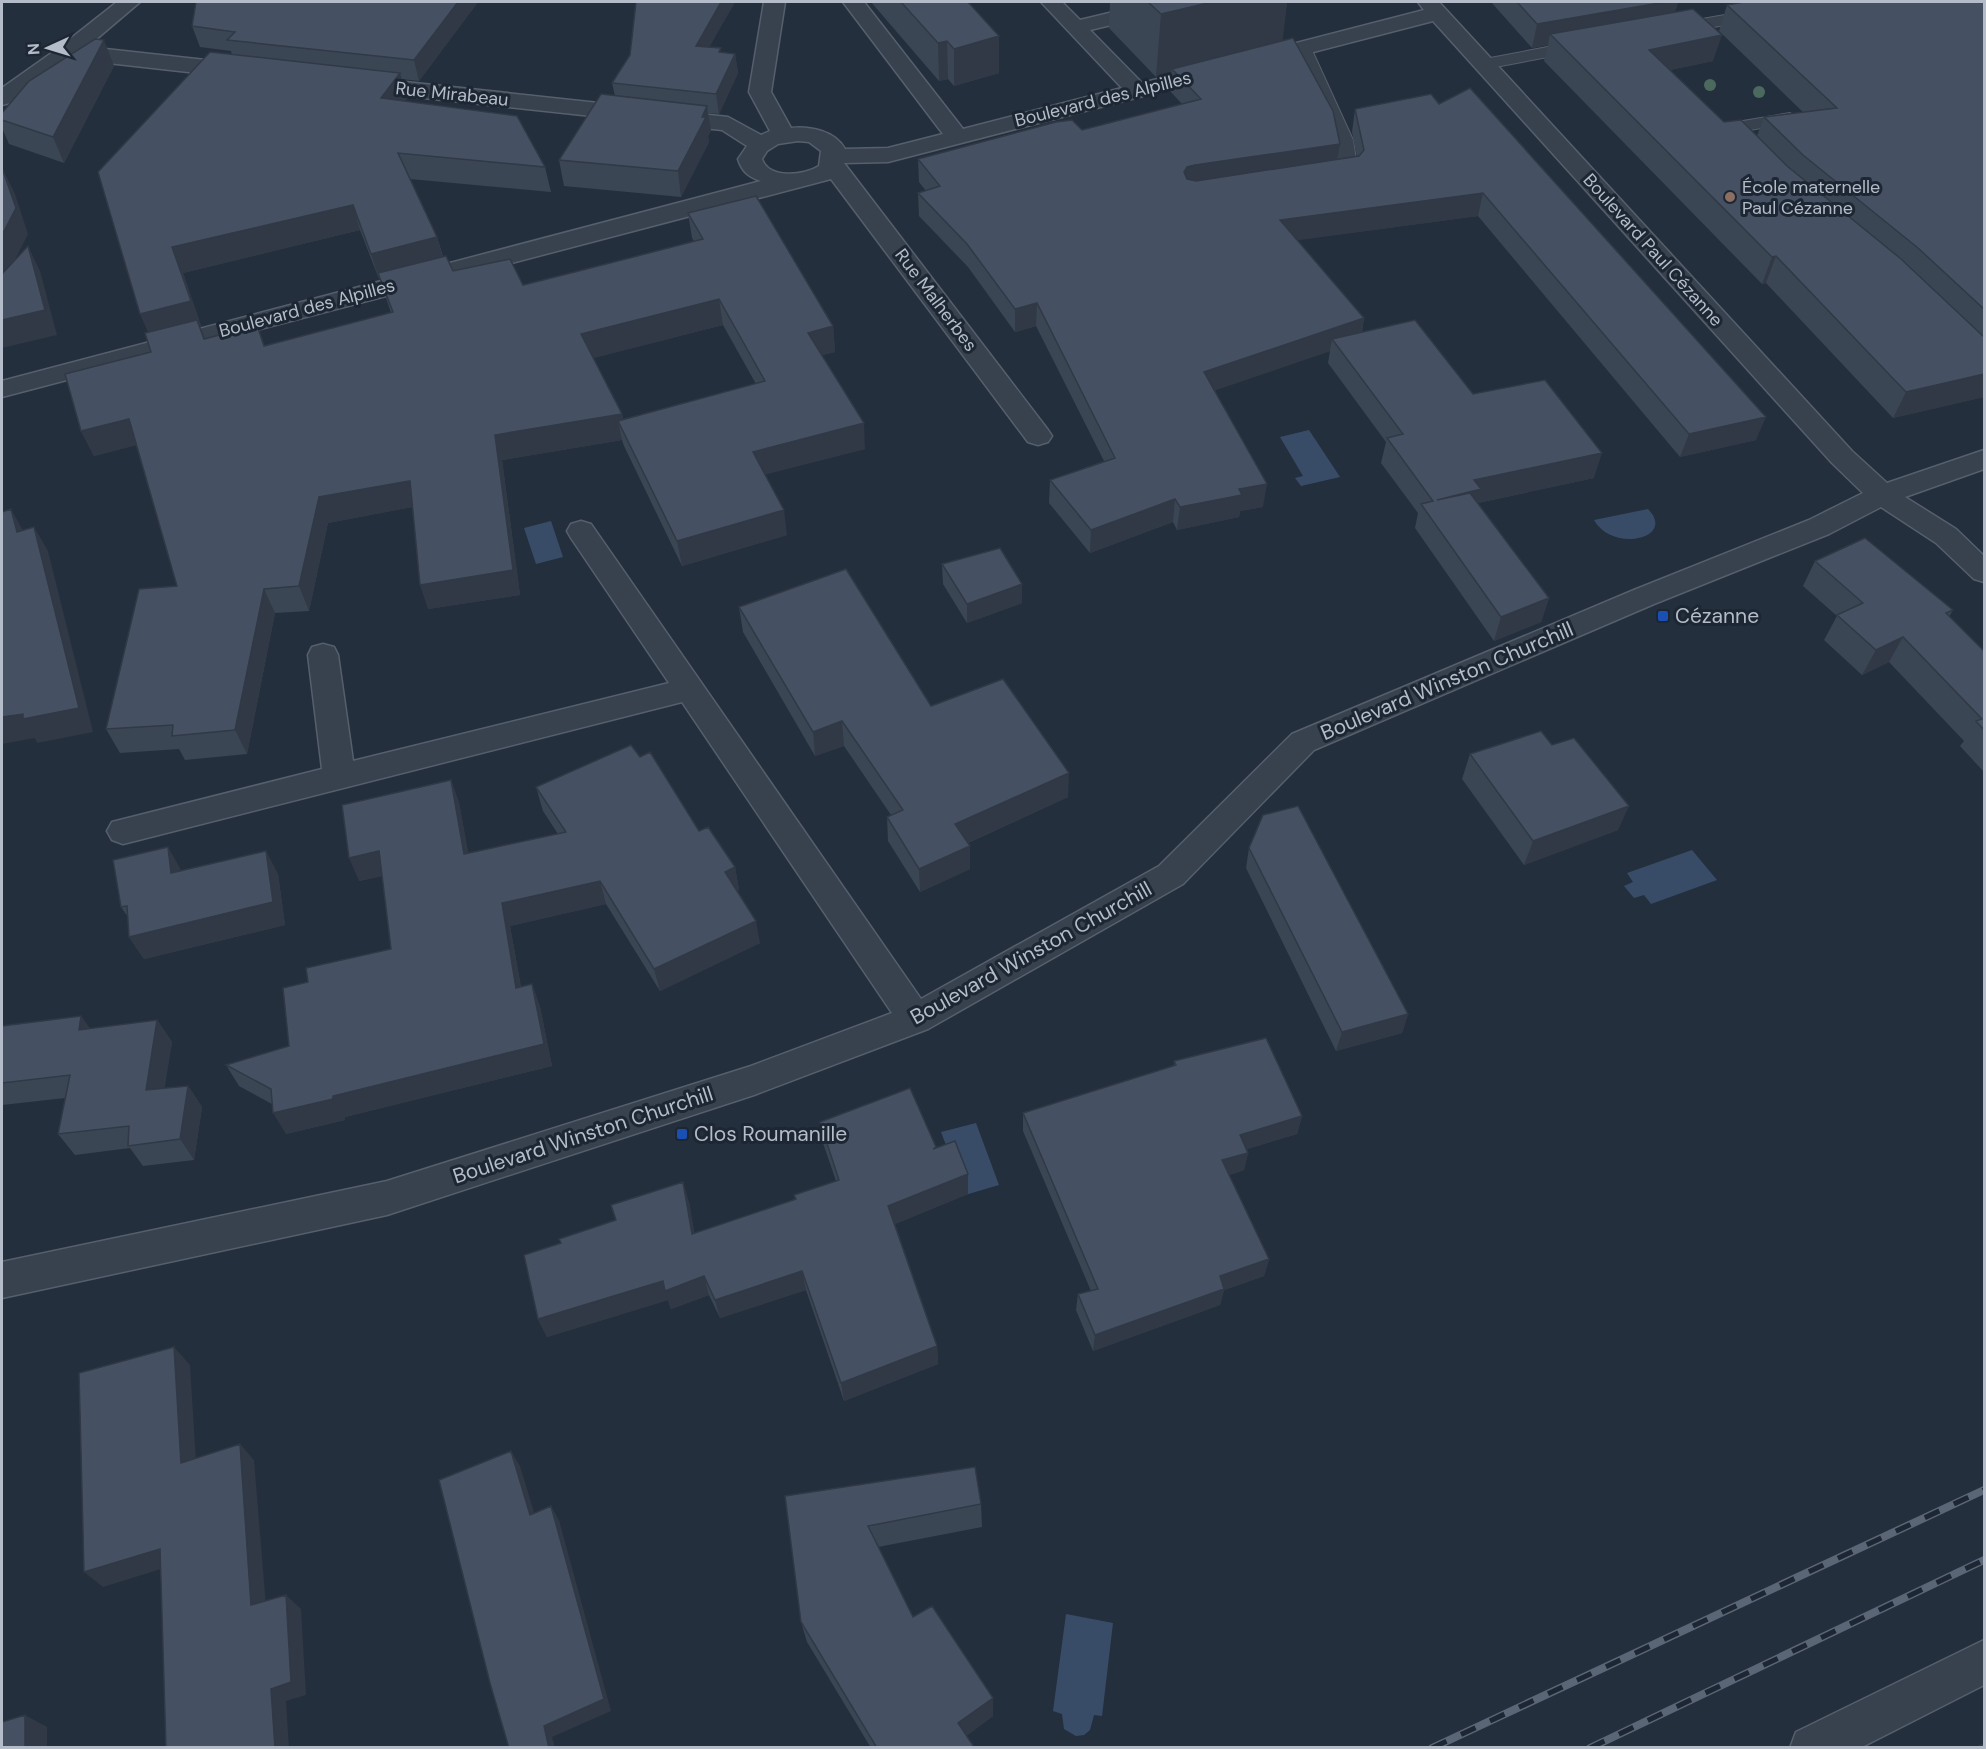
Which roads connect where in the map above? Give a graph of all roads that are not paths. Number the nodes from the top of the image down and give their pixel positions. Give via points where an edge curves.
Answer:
1 (129, 2) edge
2 (774, 2) edge
3 (853, 2) edge
4 (1051, 2) edge
5 (1179, 2) edge
6 (1434, 8) edge
7 (1753, 15) edge
8 (1076, 27) junction
9 (1662, 31) edge
10 (1593, 44) edge
11 (1303, 48) junction
12 (68, 52) junction
13 (1485, 64) junction
14 (268, 74) edge
15 (338, 82) edge
16 (1137, 91) junction
17 (2, 98) edge
18 (1790, 118) edge
19 (784, 135) junction
20 (958, 137) junction
21 (760, 144) junction
22 (834, 161) junction
23 (1761, 163) edge
24 (1315, 178) edge
25 (787, 182) junction
26 (2, 389) edge
27 (1038, 436) dead end
28 (1984, 459) edge
29 (1882, 495) junction
30 (581, 531) dead end
31 (1984, 572) edge
32 (323, 655) dead end
33 (689, 690) junction
34 (339, 777) junction
35 (123, 831) dead end
36 (916, 1019) junction
37 (2, 1280) edge
38 (1984, 1662) edge
39 (1812, 1748) edge

1 - 12 street
2 - 19 street via 760,92
3 - 20 street
4 - 8 street
5 - 8 street
6 - 11 street, Boulevard des Alpilles
6 - 13 street, Boulevard Paul Cézanne
7 - 9 lane
8 - 16 street
10 - 13 lane
11 - 16 street, Boulevard des Alpilles
11 - 24 lane via 1344,140 1348,173
12 - 14 street
12 - 17 street
13 - 29 street, Boulevard Paul Cézanne via 1842,457
15 - 21 street, Rue Mirabeau via 728,124
16 - 20 street, Boulevard des Alpilles
18 - 23 lane via 1743,126 1736,139
19 - 21 street
19 - 22 street, Rue Malherbes via 815,136 833,148
20 - 22 street, Boulevard des Alpilles via 888,155
21 - 25 street via 750,159 753,168 772,180
22 - 25 street, Boulevard des Alpilles via 813,179
22 - 27 street, Rue Malherbes
25 - 26 street, Boulevard des Alpilles
28 - 29 street, Boulevard Winston Churchill
29 - 31 street, Boulevard Paul Cézanne via 1946,536
29 - 36 street, Boulevard Winston Churchill via 1819,527 1303,742 1171,875
30 - 33 street
32 - 34 street
33 - 34 street
33 - 36 street
34 - 35 street
36 - 37 street, Boulevard Winston Churchill via 754,1080 387,1198
38 - 39 street

